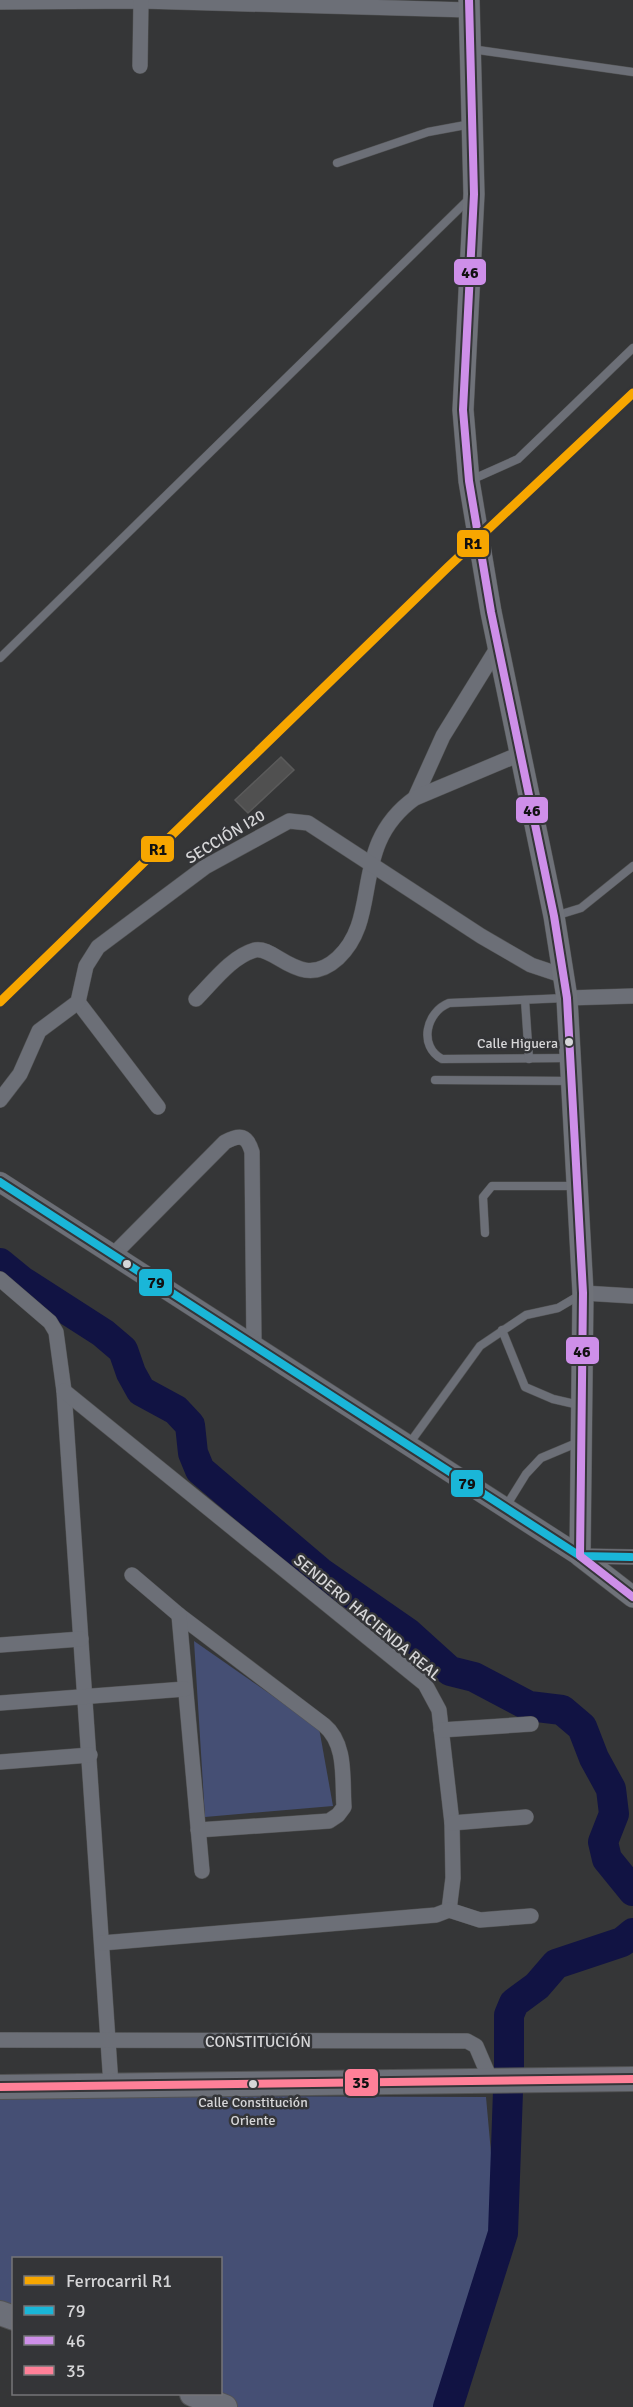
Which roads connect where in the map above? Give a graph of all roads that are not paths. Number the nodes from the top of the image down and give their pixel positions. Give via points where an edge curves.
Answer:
1 (141, 1) edge
2 (0, 2) edge
3 (469, 5) edge
4 (470, 48) junction
5 (140, 66) dead end
6 (633, 72) edge
7 (472, 124) junction
8 (337, 163) dead end
9 (474, 194) junction
10 (633, 348) edge
11 (469, 481) junction
12 (498, 647) junction
13 (0, 658) edge
14 (520, 754) junction
15 (415, 798) junction
16 (370, 864) junction
17 (633, 866) edge
18 (554, 916) junction
19 (564, 976) junction
20 (633, 996) edge
21 (567, 998) junction
22 (196, 999) dead end
23 (525, 1000) junction
24 (78, 1002) junction
25 (571, 1058) junction
26 (529, 1059) junction
27 (435, 1080) dead end
28 (573, 1081) junction
29 (3, 1097) edge
30 (158, 1107) dead end
31 (0, 1182) edge
32 (577, 1186) junction
33 (484, 1233) dead end
34 (113, 1255) junction
35 (0, 1279) edge
36 (583, 1293) junction
37 (633, 1296) edge
38 (502, 1330) junction
39 (254, 1345) junction
40 (64, 1390) junction
41 (583, 1406) junction
42 (583, 1441) junction
43 (409, 1444) junction
44 (505, 1508) junction
45 (580, 1556) junction
46 (633, 1557) edge
47 (132, 1575) dead end
48 (633, 1597) edge
49 (179, 1615) junction
50 (81, 1639) junction
51 (0, 1645) edge
52 (185, 1689) junction
53 (86, 1698) junction
54 (0, 1703) edge
55 (531, 1724) dead end
56 (441, 1730) junction
57 (90, 1755) junction
58 (0, 1762) edge
59 (526, 1817) dead end
60 (452, 1823) junction
61 (198, 1830) junction
62 (202, 1871) dead end
63 (449, 1910) junction
64 (531, 1916) dead end
65 (102, 1943) junction
66 (0, 2040) edge
67 (109, 2040) junction
68 (633, 2079) edge
69 (491, 2081) junction
70 (111, 2085) junction
71 (0, 2087) edge
72 (195, 2395) edge
73 (225, 2407) edge

1 - 2 street
1 - 3 street
1 - 5 street
3 - 4 main road
4 - 6 lane
4 - 7 main road
7 - 8 lane via 428,132
7 - 9 main road
9 - 11 main road via 463,411
9 - 13 lane
10 - 11 lane via 518,459
11 - 12 main road
12 - 14 main road
12 - 15 street via 442,736
14 - 15 street
14 - 18 main road
15 - 16 street via 382,831
16 - 19 street, SECCIÓN I20 via 491,942 531,965
16 - 22 street via 357,933 338,958 321,968 303,970 258,949 239,957
16 - 24 street, SECCIÓN I20 via 308,823 289,821 273,828 205,867 98,947 86,966
17 - 18 lane via 581,908
18 - 19 main road
19 - 21 main road
20 - 21 street
21 - 23 lane
21 - 25 main road
23 - 26 lane
23 - 26 lane via 448,1003 430,1015 427,1042 442,1059
24 - 29 street via 39,1031 20,1074
24 - 30 street
25 - 26 lane
25 - 28 main road
27 - 28 lane
28 - 32 main road
31 - 34 street
32 - 33 lane via 492,1186 483,1197
32 - 36 main road
34 - 39 street
34 - 39 street via 225,1142 243,1137 249,1141 252,1152
35 - 40 street via 50,1322 56,1332
36 - 37 street
36 - 38 lane via 558,1308 526,1315
36 - 41 main road
38 - 41 lane via 525,1387 553,1400
38 - 43 lane via 480,1346
39 - 43 street
40 - 50 street
40 - 56 street, SENDERO HACIENDA REAL via 425,1684 439,1710
41 - 42 main road
42 - 44 lane via 541,1458
42 - 45 main road
43 - 44 street
44 - 45 street
45 - 46 street
45 - 48 main road
47 - 49 street
49 - 52 street
49 - 61 street via 329,1729 340,1745 344,1807 329,1821
50 - 51 street
50 - 53 street
52 - 53 street
52 - 61 street
53 - 54 street
53 - 57 street
55 - 56 street
56 - 60 street, SENDERO HACIENDA REAL
57 - 58 street
57 - 65 street
59 - 60 street
60 - 63 street, SENDERO HACIENDA REAL
61 - 62 street
63 - 64 street via 480,1920
63 - 65 street via 436,1915
65 - 67 street
66 - 67 street, CONSTITUCIÓN
67 - 69 street, CONSTITUCIÓN via 467,2041 476,2046
67 - 70 street
68 - 69 main road
69 - 70 main road
70 - 71 main road
72 - 73 main road

